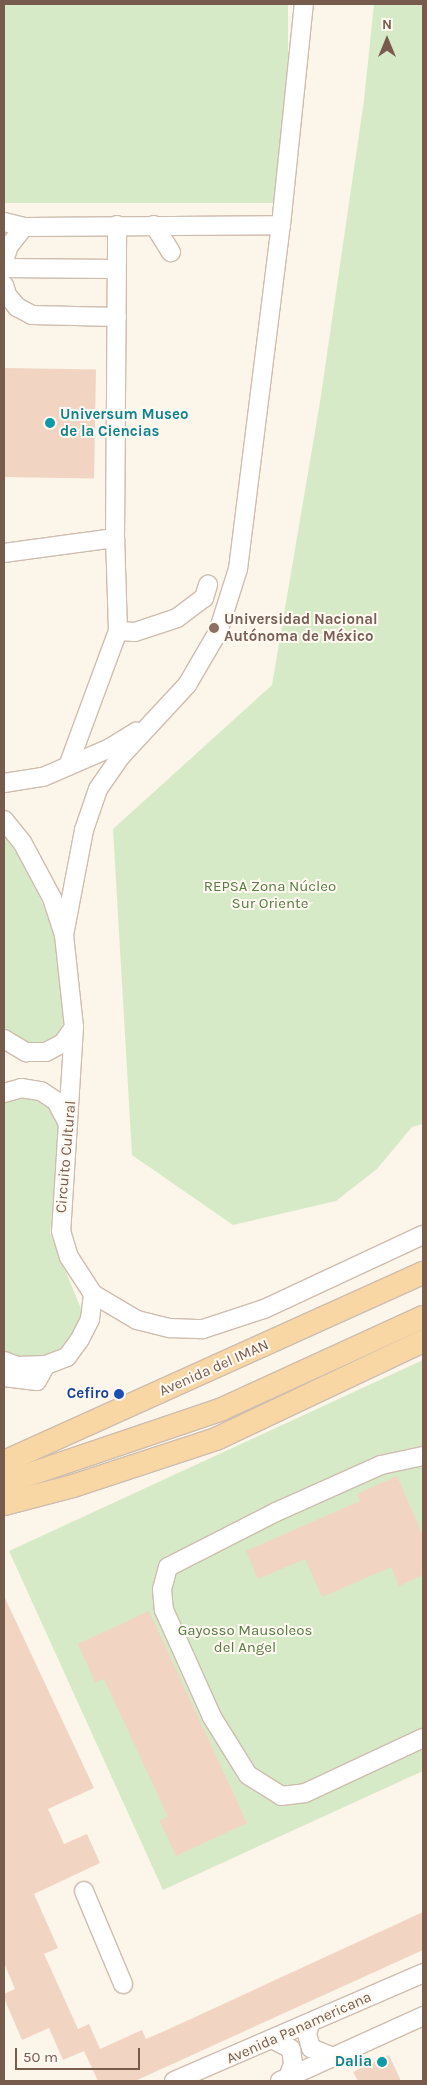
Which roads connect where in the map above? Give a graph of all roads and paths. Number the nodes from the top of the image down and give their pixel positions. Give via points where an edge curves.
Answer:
1 (304, 4) edge
2 (4, 222) edge
3 (281, 225) junction
4 (117, 226) junction
5 (154, 226) junction
6 (24, 227) junction
7 (171, 252) dead end
8 (4, 261) edge
9 (4, 268) edge
10 (116, 269) junction
11 (4, 285) edge
12 (117, 316) junction
13 (115, 538) junction
14 (4, 553) edge
15 (208, 585) dead end
16 (118, 630) junction
17 (149, 724) junction
18 (68, 766) junction
19 (4, 783) edge
20 (4, 820) edge
21 (64, 936) junction
22 (74, 1026) junction
23 (4, 1039) edge
24 (4, 1093) edge
25 (69, 1126) junction
26 (423, 1236) edge
27 (423, 1273) edge
28 (93, 1294) junction
29 (423, 1317) edge
30 (423, 1341) edge
31 (4, 1361) edge
32 (46, 1365) junction
33 (4, 1377) edge
34 (423, 1456) edge
35 (4, 1462) edge
36 (4, 1483) edge
37 (4, 1504) edge
38 (423, 1738) edge
39 (84, 1891) dead end
40 (423, 1973) edge
41 (123, 1984) dead end
42 (423, 2016) edge
43 (310, 2024) junction
44 (274, 2040) junction
45 (333, 2057) junction
46 (284, 2079) edge
47 (174, 2081) edge

1 - 3 street
2 - 6 street
3 - 5 street
3 - 17 street via 238,569 218,632 187,685
4 - 5 street
4 - 6 street
4 - 10 street
5 - 7 street
6 - 8 street via 9,246
9 - 10 street
10 - 12 street
11 - 12 street via 7,295 17,307 32,315
12 - 13 street
13 - 14 street
13 - 16 street
15 - 16 street via 204,598 177,618 135,632
16 - 18 street
17 - 18 street via 110,748
17 - 21 street via 98,789 84,830
18 - 19 street via 43,777
20 - 21 street, Circuito Cultural via 22,842 52,898
21 - 22 street, Circuito Cultural
22 - 23 street via 63,1042 46,1052 26,1052
22 - 25 street, Circuito Cultural
24 - 25 street via 26,1088 49,1095 62,1109
25 - 28 street, Circuito Cultural via 60,1200 61,1231 70,1257
26 - 28 street, Circuito Cultural via 264,1309 203,1329 170,1328 137,1320
27 - 35 main road, Avenida del IMAN
28 - 32 street via 90,1319 80,1339 67,1357
29 - 36 main road via 222,1409
30 - 37 main road via 216,1439 73,1486
31 - 32 street via 16,1366
32 - 33 street via 37,1381
34 - 38 street via 381,1465 276,1512 168,1567 162,1589 164,1610 212,1718 248,1775 281,1796 305,1793
39 - 41 street
40 - 43 street, Avenida Panamericana
42 - 45 street
43 - 44 street, Avenida Panamericana
43 - 45 street via 307,2034 311,2048
44 - 46 street via 291,2049 293,2064
44 - 47 street, Avenida Panamericana
45 - 46 street

